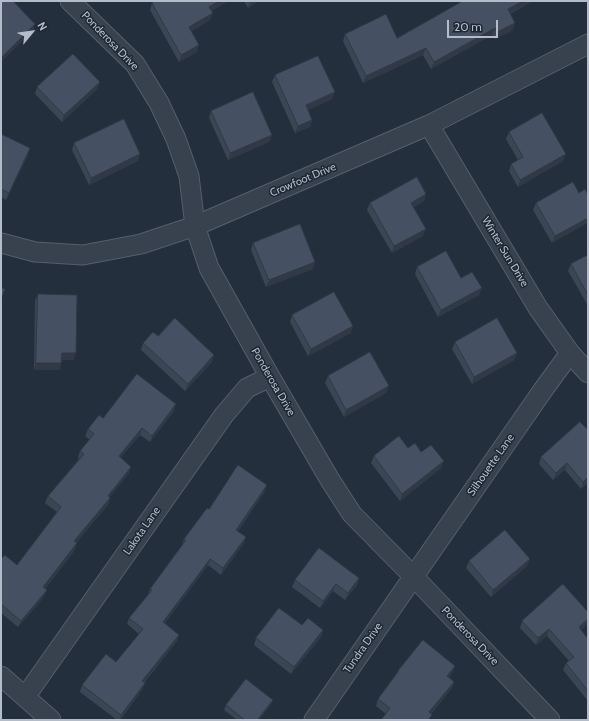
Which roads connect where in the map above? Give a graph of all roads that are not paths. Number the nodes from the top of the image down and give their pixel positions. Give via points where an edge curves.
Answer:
1 (78, 3) edge
2 (588, 44) edge
3 (429, 125) junction
4 (195, 226) junction
5 (1, 244) edge
6 (570, 354) junction
7 (588, 373) edge
8 (270, 377) junction
9 (413, 576) junction
10 (1, 676) edge
11 (25, 697) junction
12 (51, 720) edge
13 (314, 720) edge
14 (550, 720) edge

1 - 4 street, Ponderosa Drive via 135,64 159,103 176,139 189,176
2 - 3 street, Crowfoot Drive
3 - 4 street, Crowfoot Drive
3 - 6 street, Winter Sun Drive via 538,308
4 - 5 street, Crowfoot Drive via 142,244 83,255 35,252
4 - 8 street, Ponderosa Drive via 209,268
6 - 7 street, Winter Sun Drive
6 - 9 street, Silhouette Lane
8 - 9 street, Ponderosa Drive via 352,514
8 - 11 street, Lakota Lane via 247,388 224,415
9 - 13 street, Tundra Drive
9 - 14 street, Ponderosa Drive
10 - 11 street
11 - 12 street

